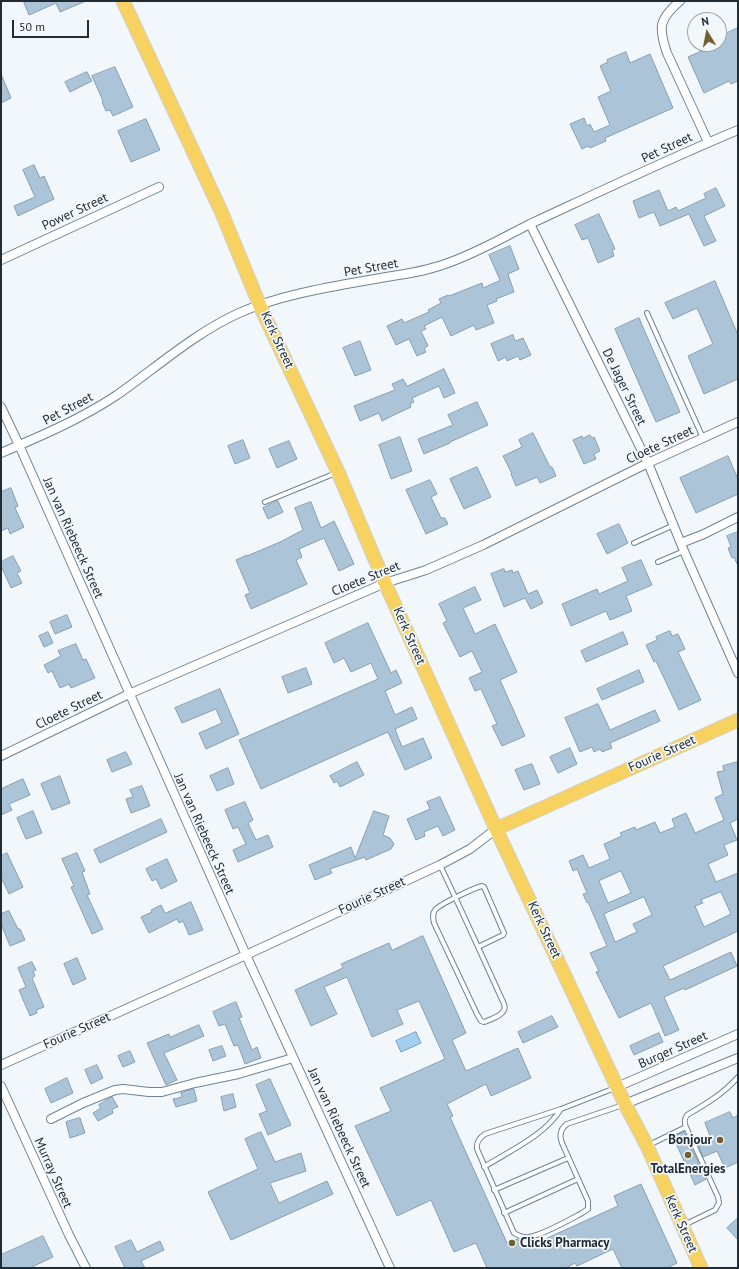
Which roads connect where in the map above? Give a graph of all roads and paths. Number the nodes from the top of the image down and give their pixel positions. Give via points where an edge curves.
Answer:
1 (123, 1) edge
2 (680, 1) edge
3 (738, 130) edge
4 (708, 142) junction
5 (159, 187) dead end
6 (530, 224) junction
7 (1, 260) edge
8 (260, 306) junction
9 (647, 313) dead end
10 (1, 407) edge
11 (738, 422) edge
12 (703, 438) junction
13 (19, 445) junction
14 (1, 453) edge
15 (648, 463) junction
16 (338, 472) junction
17 (265, 502) dead end
18 (738, 517) edge
19 (674, 525) junction
20 (634, 543) dead end
21 (683, 547) junction
22 (658, 562) dead end
23 (385, 583) junction
24 (738, 673) edge
25 (129, 694) junction
26 (738, 720) edge
27 (1, 756) edge
28 (496, 829) junction
29 (440, 865) junction
30 (456, 898) junction
31 (478, 947) junction
32 (246, 955) junction
33 (738, 1034) edge
34 (293, 1058) junction
35 (738, 1058) edge
36 (1, 1065) edge
37 (738, 1077) edge
38 (1, 1086) edge
39 (617, 1087) junction
40 (625, 1104) junction
41 (561, 1109) junction
42 (51, 1119) dead end
43 (686, 1127) junction
44 (647, 1146) junction
45 (568, 1158) junction
46 (484, 1167) junction
47 (578, 1179) junction
48 (494, 1190) junction
49 (504, 1213) junction
50 (682, 1226) junction
51 (86, 1268) edge
52 (390, 1268) edge
53 (700, 1268) edge

1 - 8 highway, Kerk Street via 221,211
2 - 4 street via 662,21 662,37
3 - 4 street, Pet Street
4 - 6 street, Pet Street
5 - 7 street, Power Street
6 - 8 street, Pet Street via 443,265 411,274 305,293
6 - 15 street, De Jager Street
8 - 13 street, Pet Street via 209,329 95,409 61,428
8 - 16 highway, Kerk Street
9 - 12 lane
10 - 13 street, Jan van Riebeeck Street
11 - 12 street, Cloete Street
12 - 15 street, Cloete Street
13 - 14 street, Pet Street
13 - 25 street, Jan van Riebeeck Street
15 - 19 street, De Jager Street
15 - 23 street, Cloete Street via 483,545 426,570
16 - 17 lane
16 - 23 highway, Kerk Street
18 - 21 street
19 - 20 lane
19 - 21 street, De Jager Street
21 - 22 lane
21 - 24 street, De Jager Street
23 - 25 street, Cloete Street
23 - 28 highway, Kerk Street
25 - 27 street, Cloete Street
25 - 32 street, Jan van Riebeeck Street
26 - 28 highway, Fourie Street
28 - 29 street, Fourie Street via 470,849
28 - 39 highway, Kerk Street
29 - 30 lane
29 - 32 street, Fourie Street
30 - 31 lane
30 - 31 lane via 484,887 503,935
30 - 31 lane via 435,910 434,923 477,1014 484,1022 502,1014 505,1007
32 - 34 street, Jan van Riebeeck Street
32 - 36 street, Fourie Street
33 - 39 street, Burger Street
34 - 42 street via 162,1092 115,1090
34 - 52 street, Jan van Riebeeck Street
35 - 40 street
37 - 43 lane via 716,1097 687,1115 684,1120
38 - 51 street, Murray Street
39 - 40 highway, Kerk Street
39 - 41 lane
40 - 44 highway, Kerk Street
40 - 45 lane via 564,1126 560,1139
41 - 46 lane via 540,1133
41 - 46 lane via 481,1137 476,1144
43 - 44 lane
43 - 50 lane via 719,1203 715,1210
44 - 50 highway, Kerk Street
45 - 47 lane
45 - 48 lane
46 - 48 lane
47 - 49 lane
47 - 49 lane via 588,1201 588,1209 535,1235 518,1236
48 - 49 lane
50 - 53 highway, Kerk Street

